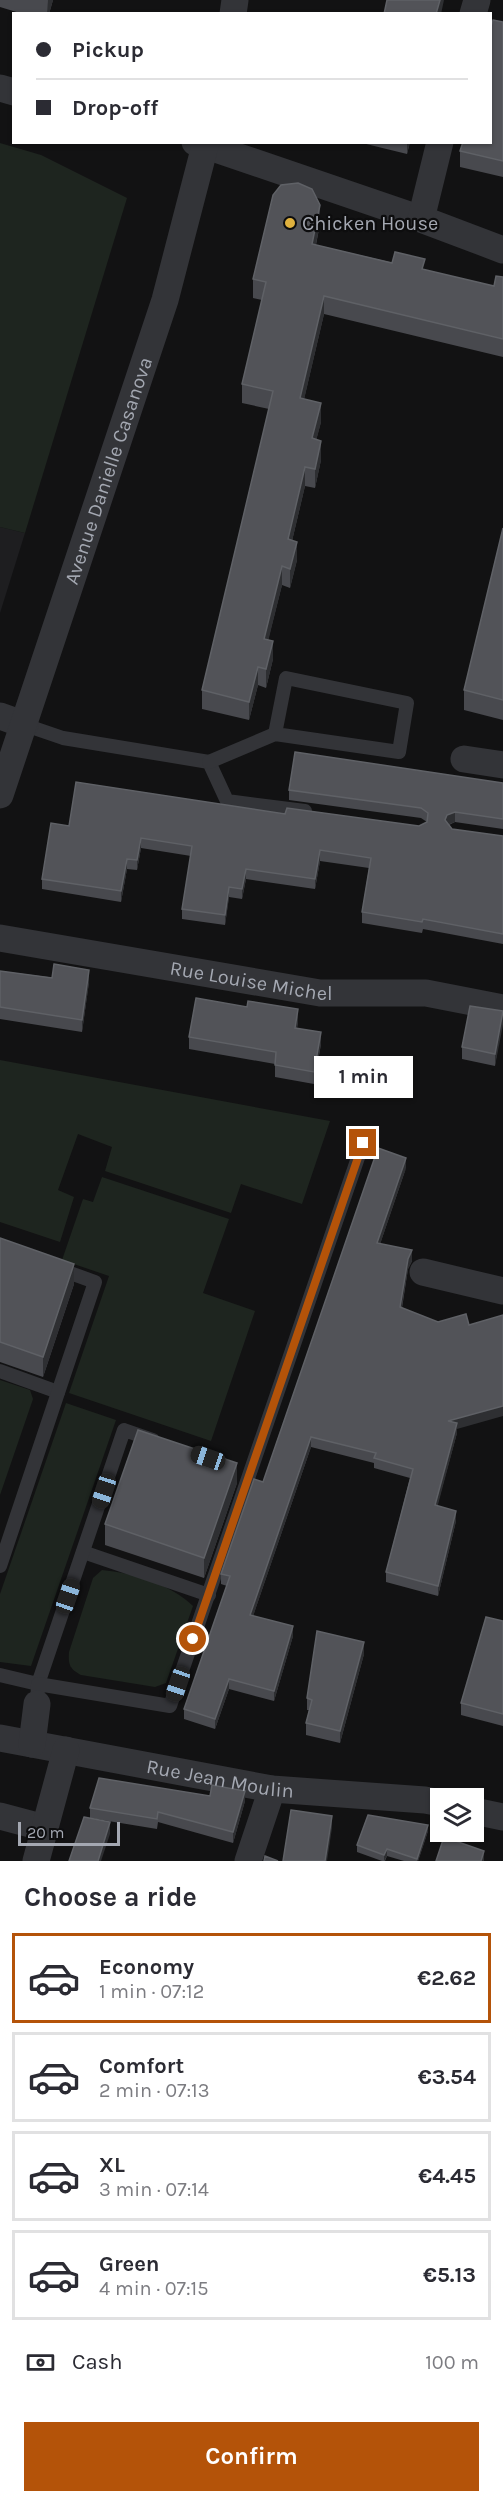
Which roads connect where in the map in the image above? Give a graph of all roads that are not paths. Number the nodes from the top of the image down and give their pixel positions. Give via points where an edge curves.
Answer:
1 (202, 144) edge
2 (205, 144) edge
3 (440, 144) edge
4 (421, 219) junction
5 (503, 250) edge
6 (0, 716) edge
7 (25, 725) junction
8 (274, 735) junction
9 (464, 759) dead end
10 (209, 762) junction
11 (503, 765) edge
12 (0, 795) edge
13 (318, 813) edge
14 (0, 938) edge
15 (503, 1008) edge
16 (363, 1143) dead end
17 (42, 1263) edge
18 (423, 1272) dead end
19 (503, 1291) edge
20 (0, 1371) edge
21 (58, 1392) junction
22 (166, 1444) edge
23 (5, 1536) edge
24 (83, 1552) junction
25 (0, 1566) edge
26 (208, 1595) junction
27 (0, 1675) edge
28 (37, 1694) junction
29 (0, 1738) edge
30 (32, 1744) junction
31 (66, 1750) junction
32 (272, 1789) junction
33 (430, 1801) edge
34 (484, 1813) edge
35 (0, 1816) edge
36 (503, 1817) edge
37 (45, 1828) junction
38 (36, 1861) edge
39 (248, 1861) edge

1 - 7 street, Avenue Danielle Casanova via 165,300
2 - 4 street
3 - 4 street
4 - 5 street
6 - 7 street
7 - 10 lane via 63,738
7 - 12 street, Avenue Danielle Casanova
8 - 8 lane via 399,752 407,703 286,678
8 - 10 lane
9 - 11 street
10 - 13 lane via 227,801
14 - 15 street, Rue Louise Michel via 320,993 426,993
16 - 26 lane via 245,1471
17 - 21 lane via 95,1282
18 - 19 street
20 - 21 lane
21 - 23 lane
22 - 24 lane via 124,1430
23 - 25 lane
24 - 26 lane
24 - 28 lane
26 - 28 lane via 170,1706
27 - 28 lane
28 - 30 street
29 - 30 street, Rue Jean Moulin
30 - 31 street, Rue Jean Moulin
31 - 32 street, Rue Jean Moulin
31 - 37 street
32 - 33 street, Rue Jean Moulin
32 - 39 street
34 - 36 street
35 - 37 street
37 - 38 street

